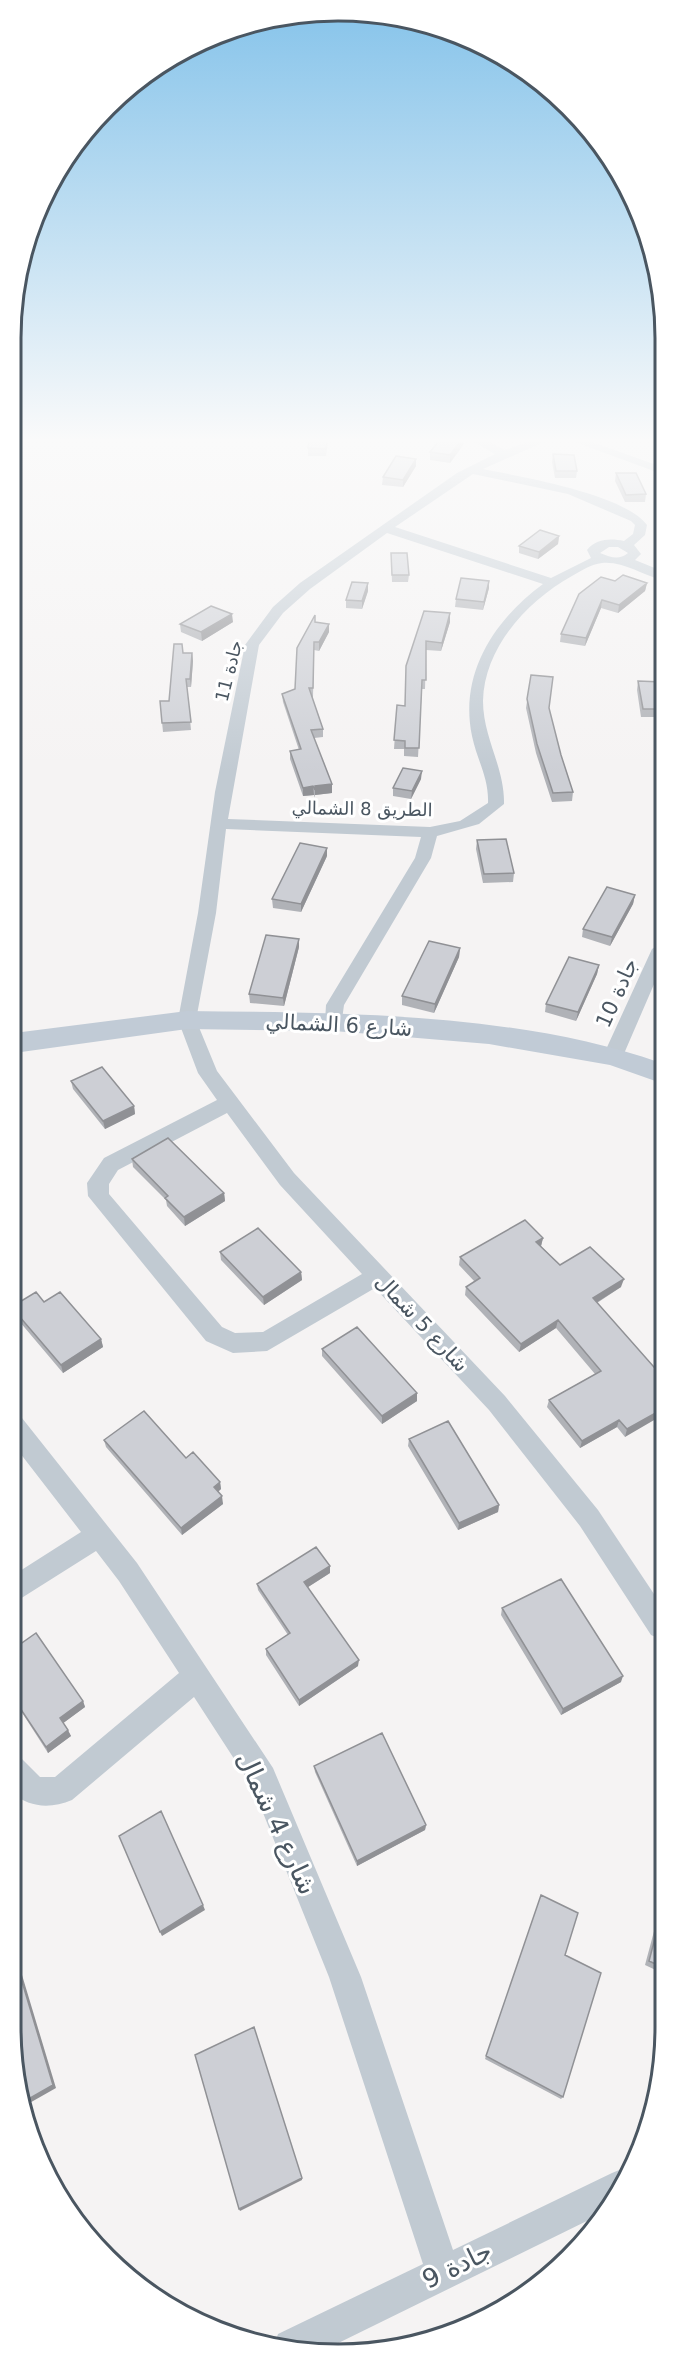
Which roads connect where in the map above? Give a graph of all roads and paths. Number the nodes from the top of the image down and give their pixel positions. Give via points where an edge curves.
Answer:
1 (351, 552) edge
2 (460, 552) edge
3 (594, 552) edge
4 (633, 552) edge
5 (601, 559) junction
6 (626, 561) junction
7 (655, 573) edge
8 (551, 582) junction
9 (219, 824) junction
10 (430, 832) junction
11 (655, 965) edge
12 (187, 1020) junction
13 (334, 1022) junction
14 (21, 1042) edge
15 (614, 1056) junction
16 (655, 1071) edge
17 (231, 1102) junction
18 (377, 1276) junction
19 (21, 1436) edge
20 (99, 1535) junction
21 (21, 1585) edge
22 (655, 1618) edge
23 (197, 1676) junction
24 (21, 1784) edge
25 (609, 2192) edge
26 (442, 2272) junction
27 (302, 2342) edge

1 - 9 street, جادة 11 via 278,610 252,645
2 - 8 street
3 - 5 street
4 - 6 street
5 - 6 street, الطريق 8 الشمالي
5 - 8 street, الطريق 8 الشمالي via 583,563
6 - 7 street, الطريق 8 الشمالي
8 - 10 street, الطريق 8 الشمالي via 511,616 482,667 476,699 480,741 498,785 496,804 482,818 462,827
9 - 10 street, الطريق 8 الشمالي
9 - 12 street, جادة 11
10 - 13 street via 423,858 335,1005
11 - 15 street, جادة 10
12 - 13 street, شارع 6 الشمالي
12 - 14 street, شارع 6 الشمالي
12 - 17 street, شارع 5 شمال via 208,1073
13 - 15 street, شارع 6 الشمالي via 489,1035
15 - 16 street, شارع 6 الشمالي
17 - 18 street, شارع 5 شمال via 287,1179
17 - 18 street via 111,1164 98,1183 99,1196 214,1334 233,1343 267,1341
18 - 22 street, شارع 5 شمال via 497,1403 589,1518
19 - 20 street, شارع 4 شمال
20 - 21 street
20 - 23 street, شارع 4 شمال
23 - 24 street via 62,1790 36,1792
23 - 26 street, شارع 4 شمال via 262,1778 345,1977
25 - 26 street, جادة 9
26 - 27 street, جادة 9

